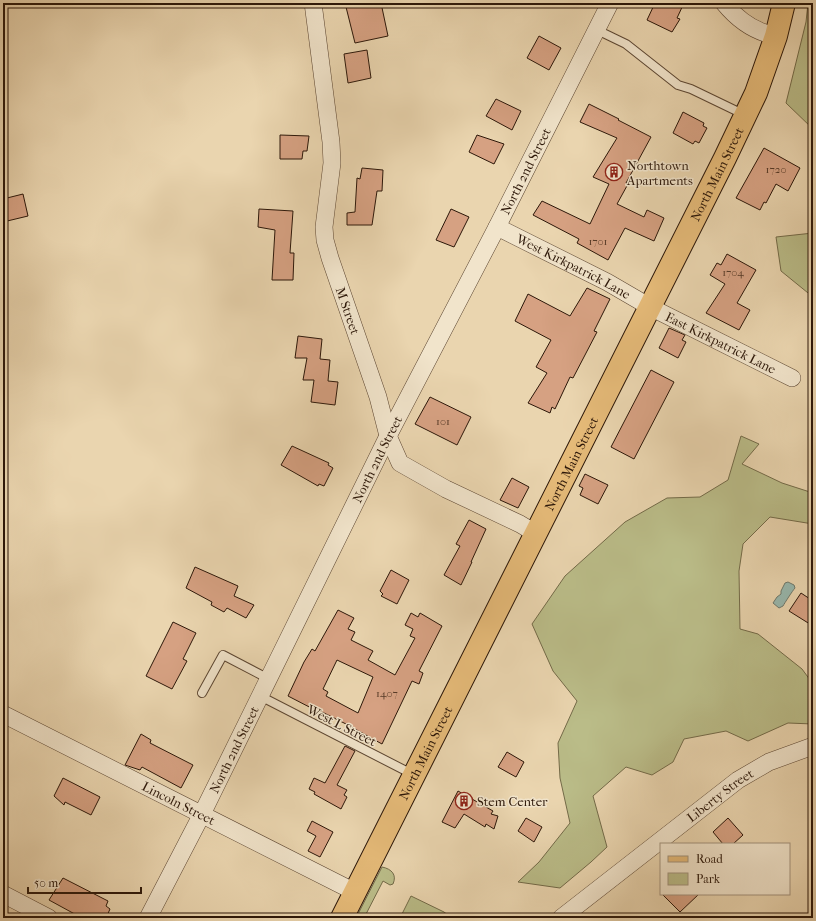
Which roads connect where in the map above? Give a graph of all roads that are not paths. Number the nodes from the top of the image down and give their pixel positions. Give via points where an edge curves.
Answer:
1 (312, 3) edge
2 (610, 3) edge
3 (784, 3) edge
4 (730, 7) edge
5 (597, 30) junction
6 (776, 36) junction
7 (746, 115) junction
8 (497, 227) junction
9 (650, 307) junction
10 (792, 378) dead end
11 (388, 436) junction
12 (535, 533) junction
13 (269, 679) junction
14 (202, 693) dead end
15 (260, 696) junction
16 (3, 714) edge
17 (813, 746) edge
18 (414, 775) junction
19 (202, 814) junction
20 (355, 892) junction
21 (3, 894) edge
22 (49, 918) edge
23 (148, 918) edge
24 (342, 918) edge
25 (561, 918) edge

1 - 11 street, M Street via 331,142 332,164 324,227 326,240 378,397
2 - 5 street, North 2nd Street
3 - 6 main road, North Main Street
4 - 6 street via 750,26
5 - 7 lane via 626,44 678,85
5 - 8 street, North 2nd Street
6 - 7 main road, North Main Street
7 - 9 main road, North Main Street
8 - 9 street, West Kirkpatrick Lane via 607,282
8 - 11 street, North 2nd Street
9 - 10 street, East Kirkpatrick Lane
9 - 12 main road, North Main Street
11 - 12 street, M Street via 400,463
11 - 13 street, North 2nd Street
12 - 18 main road, North Main Street
13 - 14 lane via 223,655
13 - 15 street, North 2nd Street
15 - 18 lane, West L Street
15 - 19 street, North 2nd Street
16 - 19 street, Lincoln Street
17 - 25 street, Liberty Street via 769,762 738,780
18 - 20 main road, North Main Street
19 - 20 street, Lincoln Street
19 - 23 street, North 2nd Street
20 - 24 main road, North Main Street
21 - 22 street

